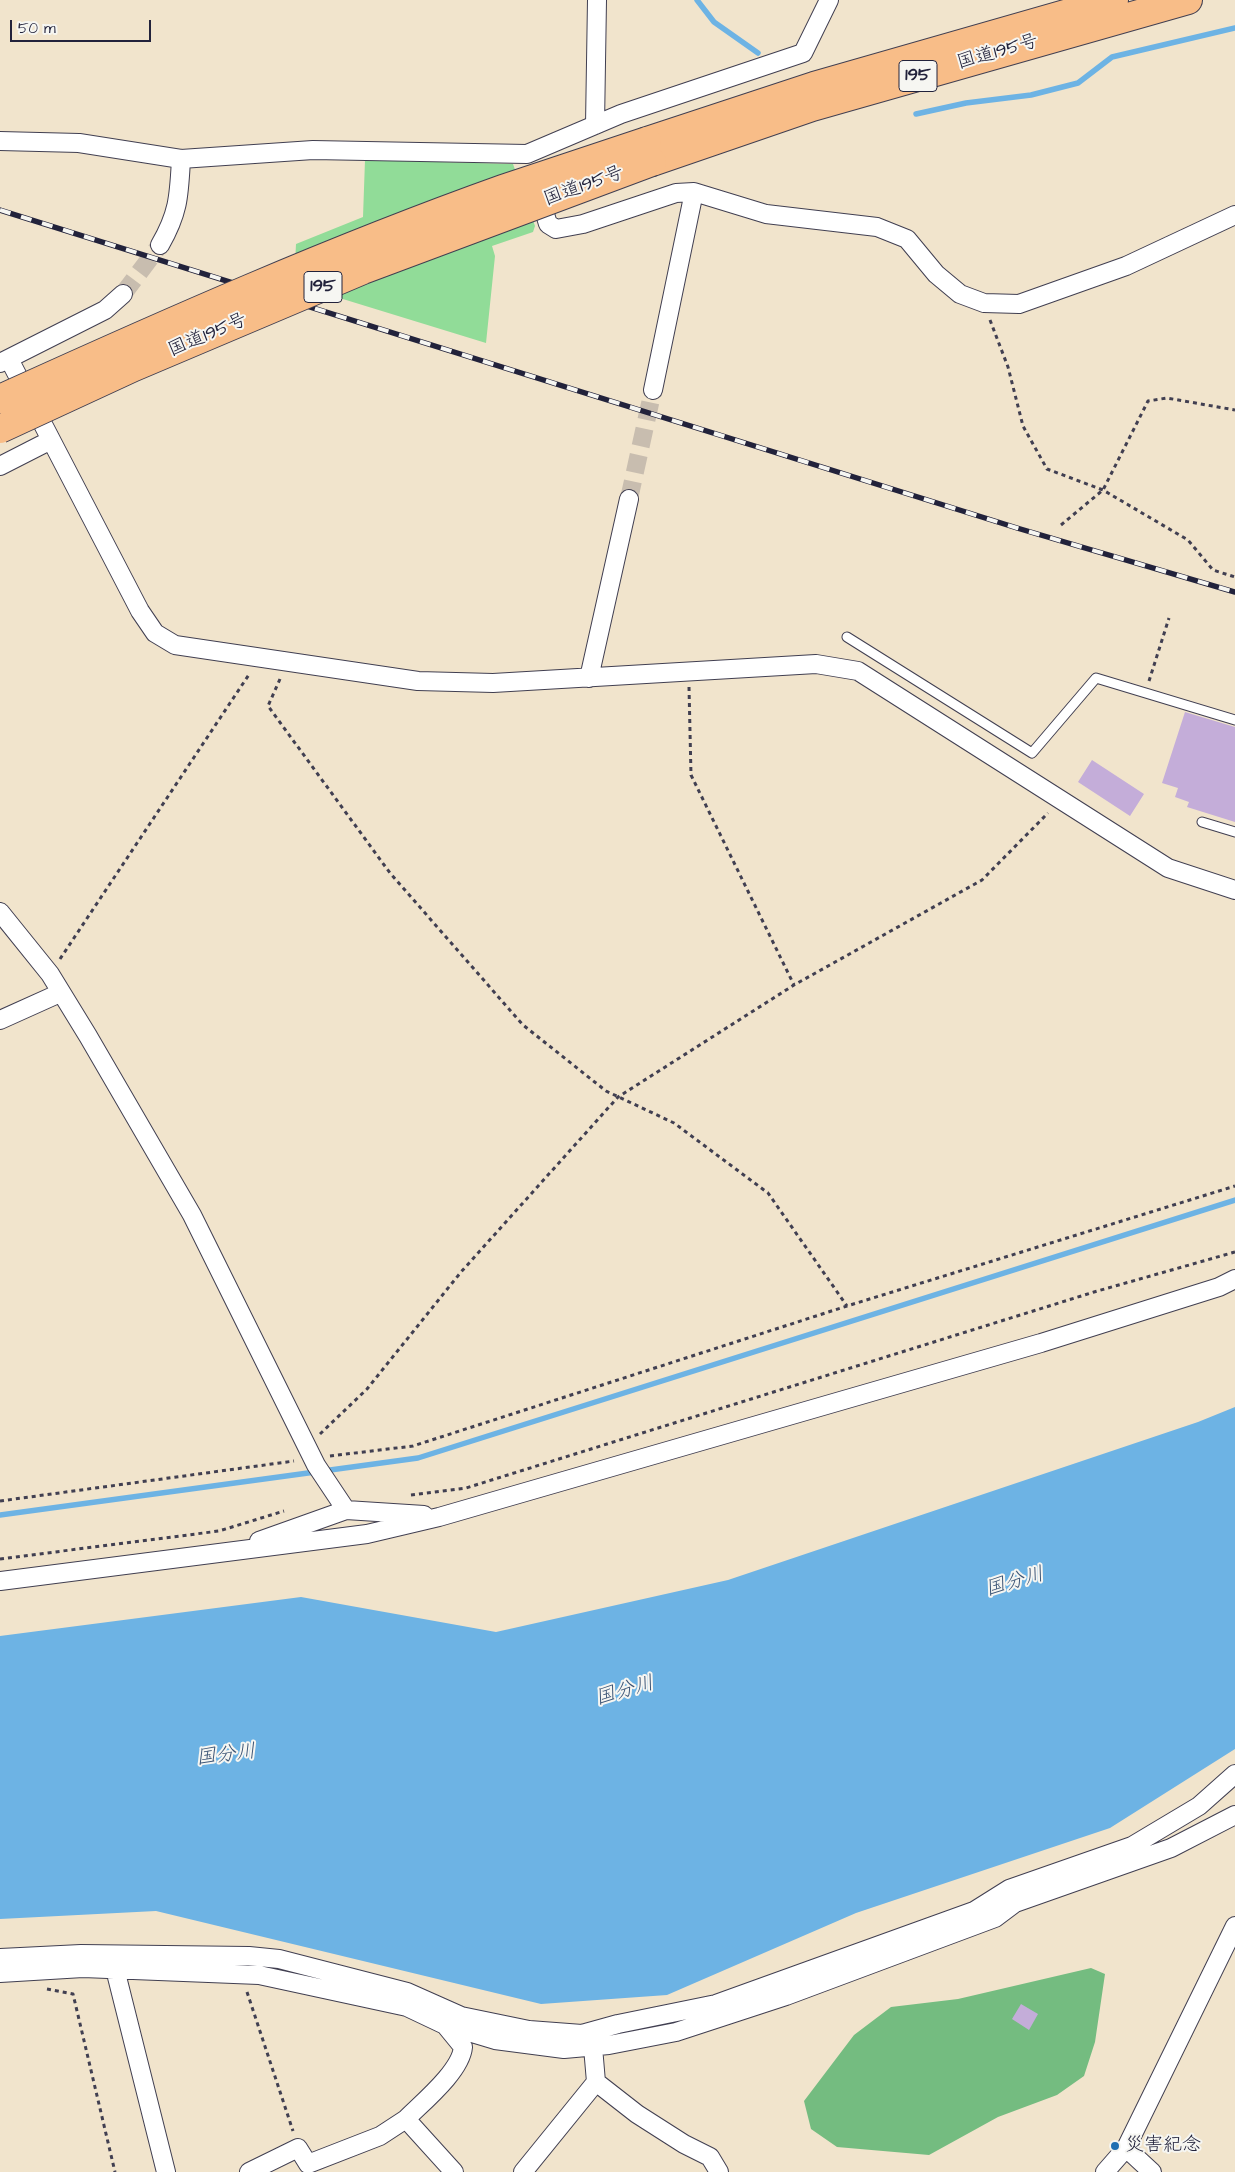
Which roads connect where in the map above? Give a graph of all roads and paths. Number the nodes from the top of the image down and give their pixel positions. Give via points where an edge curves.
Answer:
1 (597, 0) edge
2 (829, 0) edge
3 (1114, 0) edge
4 (1188, 0) edge
5 (595, 125) junction
6 (0, 141) edge
7 (649, 152) junction
8 (527, 154) junction
9 (181, 159) junction
10 (694, 192) junction
11 (1235, 215) edge
12 (160, 245) tunnel mouth
13 (123, 294) tunnel mouth
14 (984, 303) junction
15 (5, 361) edge
16 (653, 390) tunnel mouth
17 (0, 399) edge
18 (1235, 410) edge
19 (0, 428) edge
20 (51, 440) junction
21 (0, 466) edge
22 (1103, 490) junction
23 (629, 500) tunnel mouth
24 (1061, 525) dead end
25 (1235, 577) edge
26 (1169, 618) dead end
27 (847, 637) dead end
28 (260, 658) junction
29 (288, 662) junction
30 (688, 672) junction
31 (589, 678) junction
32 (1145, 693) junction
33 (1235, 720) edge
34 (1061, 800) junction
35 (1202, 822) dead end
36 (1235, 832) edge
37 (1235, 890) edge
38 (0, 912) edge
39 (50, 974) junction
40 (794, 985) junction
41 (60, 993) junction
42 (0, 1020) edge
43 (618, 1097) junction
44 (1235, 1186) edge
45 (1235, 1252) edge
46 (1235, 1279) edge
47 (847, 1306) junction
48 (312, 1456) junction
49 (408, 1495) dead end
50 (0, 1501) edge
51 (293, 1510) dead end
52 (346, 1510) junction
53 (439, 1517) junction
54 (227, 1552) junction
55 (0, 1559) edge
56 (0, 1581) edge
57 (1235, 1774) edge
58 (1235, 1816) edge
59 (1235, 1926) edge
60 (0, 1958) edge
61 (82, 1961) junction
62 (115, 1969) junction
63 (33, 1971) junction
64 (0, 1972) edge
65 (241, 1974) junction
66 (445, 2025) junction
67 (593, 2047) junction
68 (596, 2082) junction
69 (406, 2119) junction
70 (298, 2148) junction
71 (1126, 2148) junction
72 (115, 2172) edge
73 (166, 2172) edge
74 (250, 2172) edge
75 (454, 2172) edge
76 (522, 2172) edge
77 (719, 2172) edge
78 (1105, 2172) edge
79 (1152, 2172) edge

1 - 5 street
2 - 5 street via 803,53
3 - 7 highway, 国道195号 / 195 via 814,86
4 - 7 highway, 国道195号 / 195
5 - 8 street
6 - 9 street via 79,143
7 - 17 highway, 国道195号 / 195, bridge via 502,190 350,248
7 - 19 highway, 国道195号 / 195, bridge via 134,367
8 - 9 street via 314,150
8 - 10 street via 548,224 556,229 583,224 676,193
9 - 12 street via 178,207 173,224
10 - 14 street via 766,214 877,227 907,239 936,274 960,294
10 - 16 street
11 - 14 street via 1126,266 1019,304
13 - 15 street via 105,310
14 - 22 path via 1008,367 1023,426 1047,469
15 - 20 street
18 - 22 path via 1167,398 1148,401
20 - 21 street
20 - 28 street via 140,611 155,633 175,645
22 - 24 path
22 - 25 path via 1188,540 1213,570
23 - 31 street
26 - 32 path
27 - 32 lane via 1032,753 1096,678
28 - 29 street
28 - 39 path
29 - 31 street via 418,681 493,683
29 - 43 path via 268,706 390,873 523,1025
30 - 31 street
30 - 34 street via 816,664 858,671
30 - 40 path via 691,775
32 - 33 lane
34 - 37 street via 1168,868
34 - 40 path via 982,880
35 - 36 lane
38 - 39 street
39 - 41 street
40 - 43 path
41 - 42 street
41 - 48 street via 192,1215
43 - 47 path via 674,1124 768,1193
43 - 48 path via 462,1272
44 - 47 path
45 - 49 path via 1094,1292 466,1488
46 - 53 street via 1041,1343
47 - 48 path via 413,1446
48 - 50 path
48 - 52 street
51 - 55 path via 273,1513 219,1531
52 - 53 street
52 - 54 street
53 - 54 street via 368,1534
54 - 56 street
57 - 61 street via 1199,1806 1132,1846 1009,1889 974,1911 716,2004 582,2034 529,2030 470,2018 407,1992 279,1959 249,1956
58 - 67 street via 1171,1848 1015,1904 995,1918 786,1996 676,2032
59 - 71 street
60 - 61 street
61 - 62 street
61 - 63 street
62 - 65 street
62 - 73 street
63 - 64 street
63 - 72 path via 47,1989 74,1994
65 - 66 street via 296,1982 407,2007
65 - 70 path
66 - 67 street via 495,2040 564,2049
66 - 69 street via 463,2047 462,2056
67 - 68 street
68 - 76 street
68 - 77 street via 637,2114 710,2157
69 - 70 street via 380,2136 308,2164
69 - 75 street
70 - 74 street
71 - 78 street
71 - 79 street

